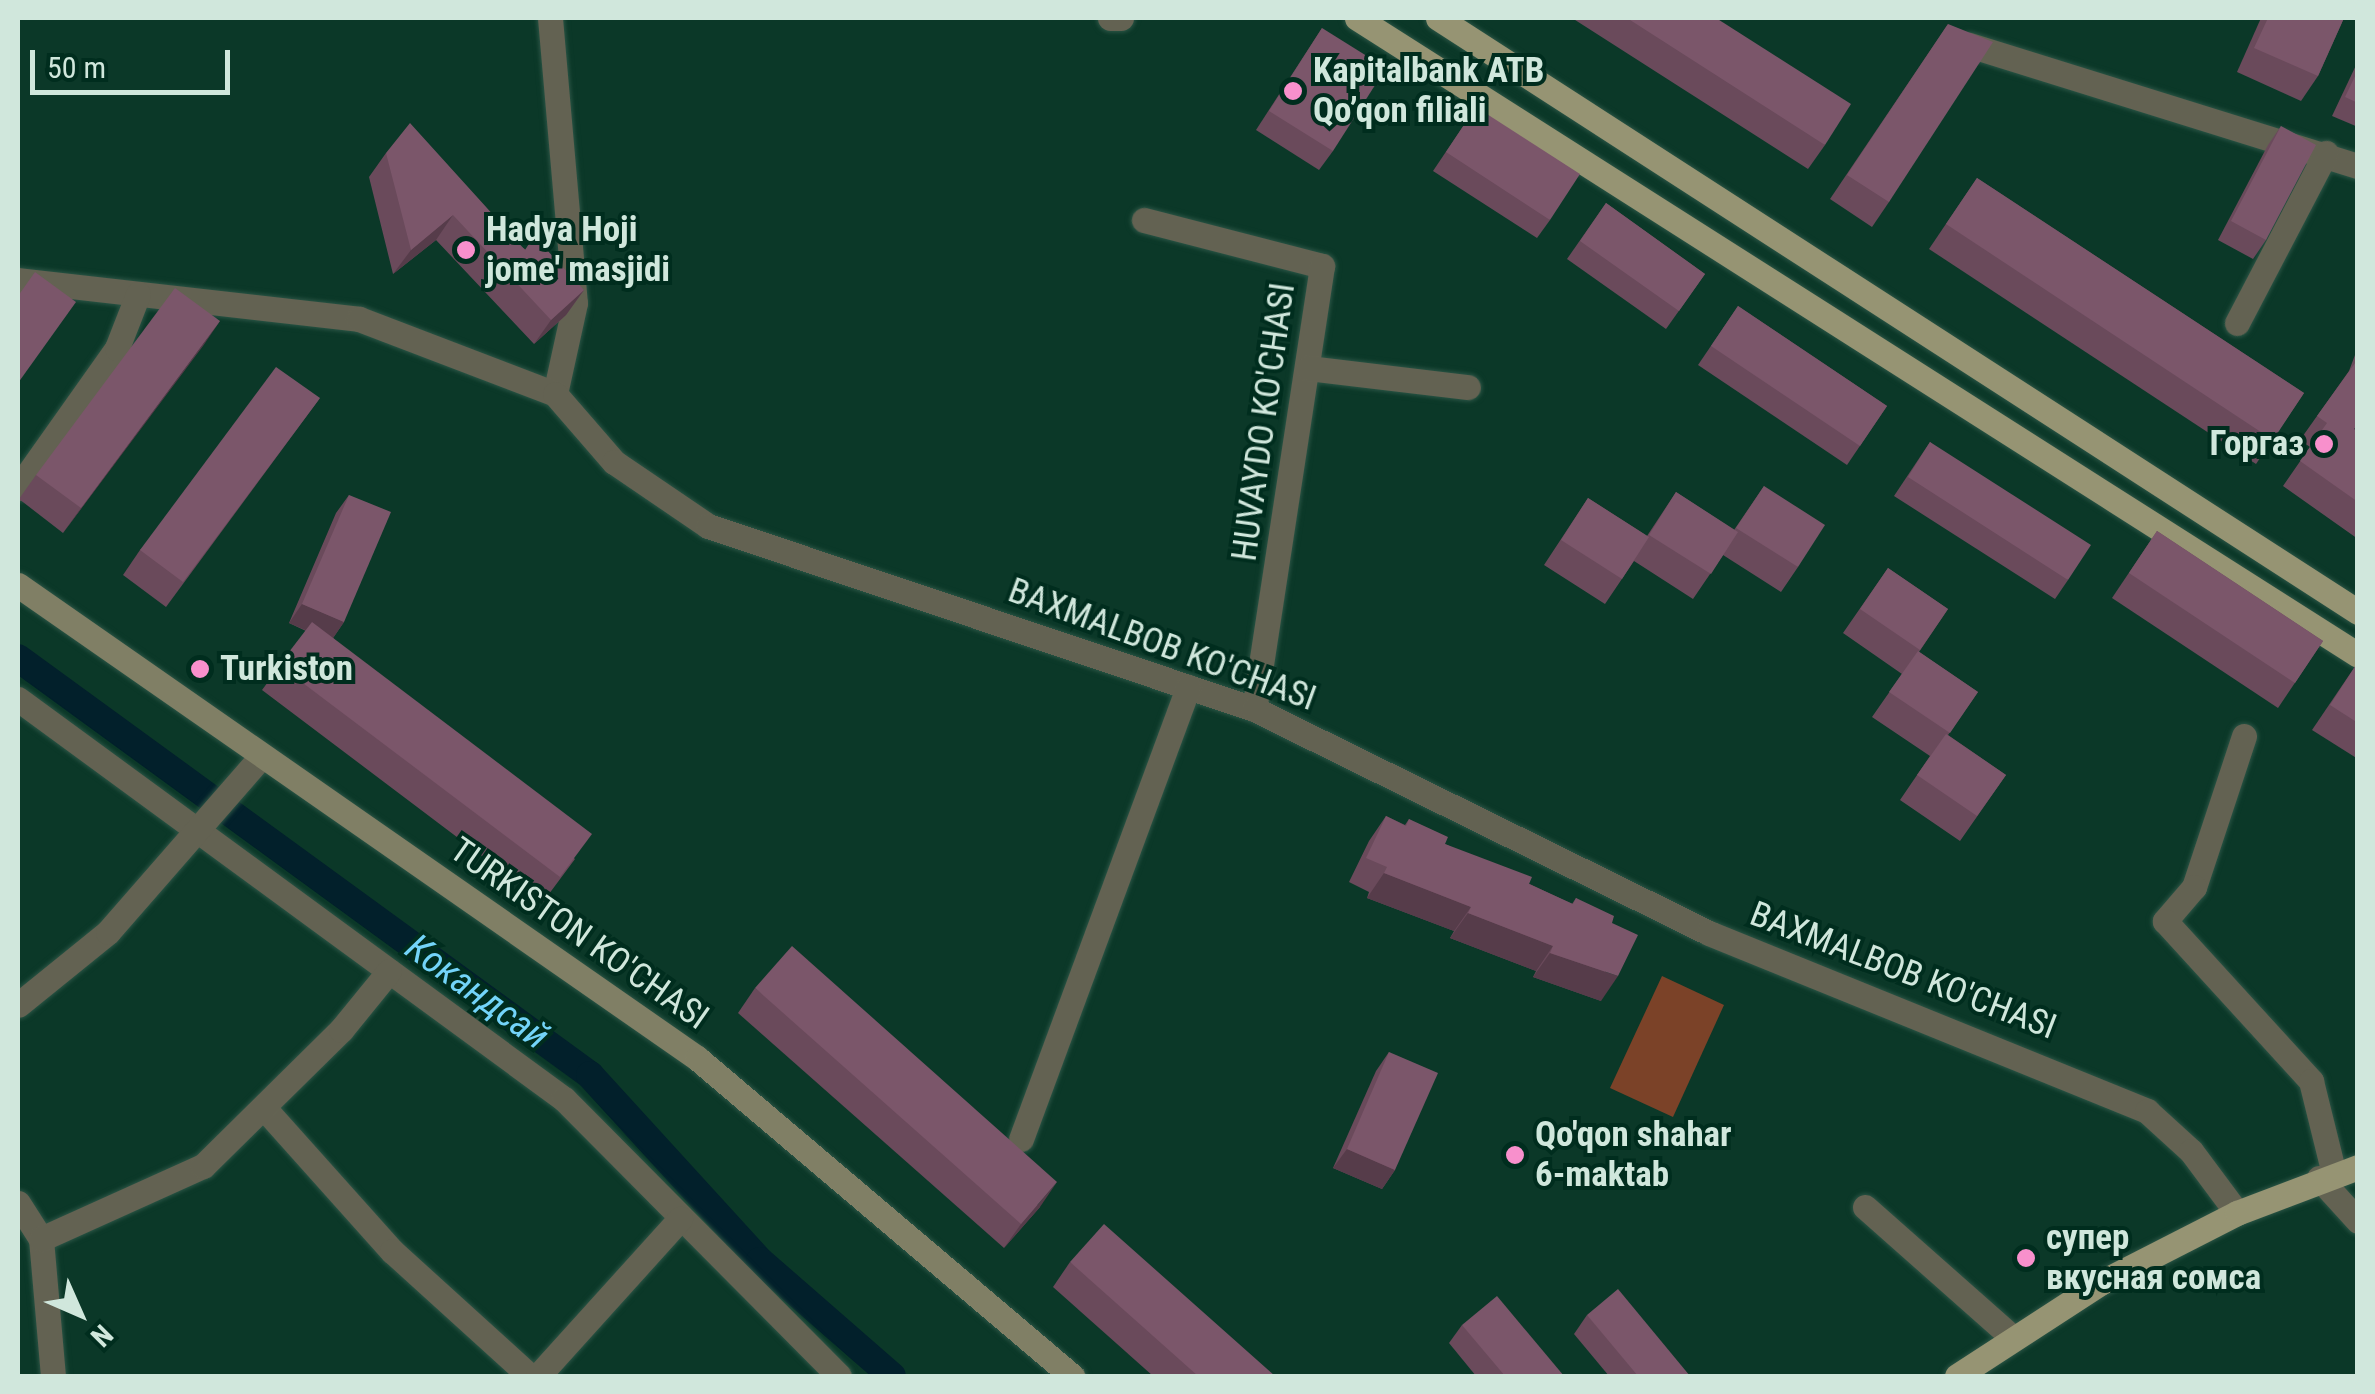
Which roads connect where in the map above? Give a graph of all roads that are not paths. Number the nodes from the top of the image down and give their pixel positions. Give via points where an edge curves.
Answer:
1 (550, 18) edge
2 (1110, 18) edge
3 (1121, 18) edge
4 (1358, 18) edge
5 (1438, 18) edge
6 (1969, 45) edge
7 (2326, 153) junction
8 (2358, 166) edge
9 (1144, 220) dead end
10 (18, 280) edge
11 (138, 294) junction
12 (2237, 323) dead end
13 (1308, 368) junction
14 (1468, 387) dead end
15 (556, 394) junction
16 (18, 488) edge
17 (18, 585) edge
18 (2358, 612) edge
19 (2358, 655) edge
20 (1188, 686) junction
21 (18, 699) edge
22 (1254, 710) junction
23 (2244, 736) dead end
24 (260, 758) junction
25 (198, 831) junction
26 (389, 971) junction
27 (18, 1005) edge
28 (264, 1108) junction
29 (1021, 1139) dead end
30 (2337, 1173) edge
31 (18, 1203) edge
32 (1866, 1207) dead end
33 (2237, 1214) junction
34 (680, 1219) junction
35 (2358, 1222) edge
36 (41, 1239) junction
37 (2012, 1337) junction
38 (54, 1376) edge
39 (530, 1376) edge
40 (538, 1376) edge
41 (839, 1376) edge
42 (1072, 1376) edge
43 (1957, 1376) edge

1 - 15 street via 576,303
2 - 3 street
4 - 19 main road
5 - 18 main road
6 - 7 street
7 - 8 street
7 - 12 street
9 - 13 street, HUVAYDO KO'CHASI via 1322,266
10 - 11 street, BAXMALBOB KO'CHASI
11 - 15 street, BAXMALBOB KO'CHASI via 358,318
11 - 16 street via 117,348
13 - 14 street
13 - 22 street, HUVAYDO KO'CHASI
15 - 20 street, BAXMALBOB KO'CHASI via 614,462 708,526
17 - 24 main road, TURKISTON KO'CHASI
20 - 22 street, BAXMALBOB KO'CHASI
20 - 29 street
21 - 25 street
22 - 33 street, BAXMALBOB KO'CHASI via 1709,933 2147,1110 2190,1151
23 - 30 street via 2194,887 2165,921 2311,1081
24 - 25 street
24 - 42 main road, TURKISTON KO'CHASI via 697,1058
25 - 26 street
25 - 27 street via 108,932
26 - 28 street
26 - 34 street via 564,1100
28 - 36 street via 202,1166
28 - 39 street via 392,1252
30 - 33 main road
30 - 35 street
31 - 36 street
32 - 37 street
33 - 37 main road
34 - 40 street
34 - 41 street
36 - 38 street
37 - 43 main road

